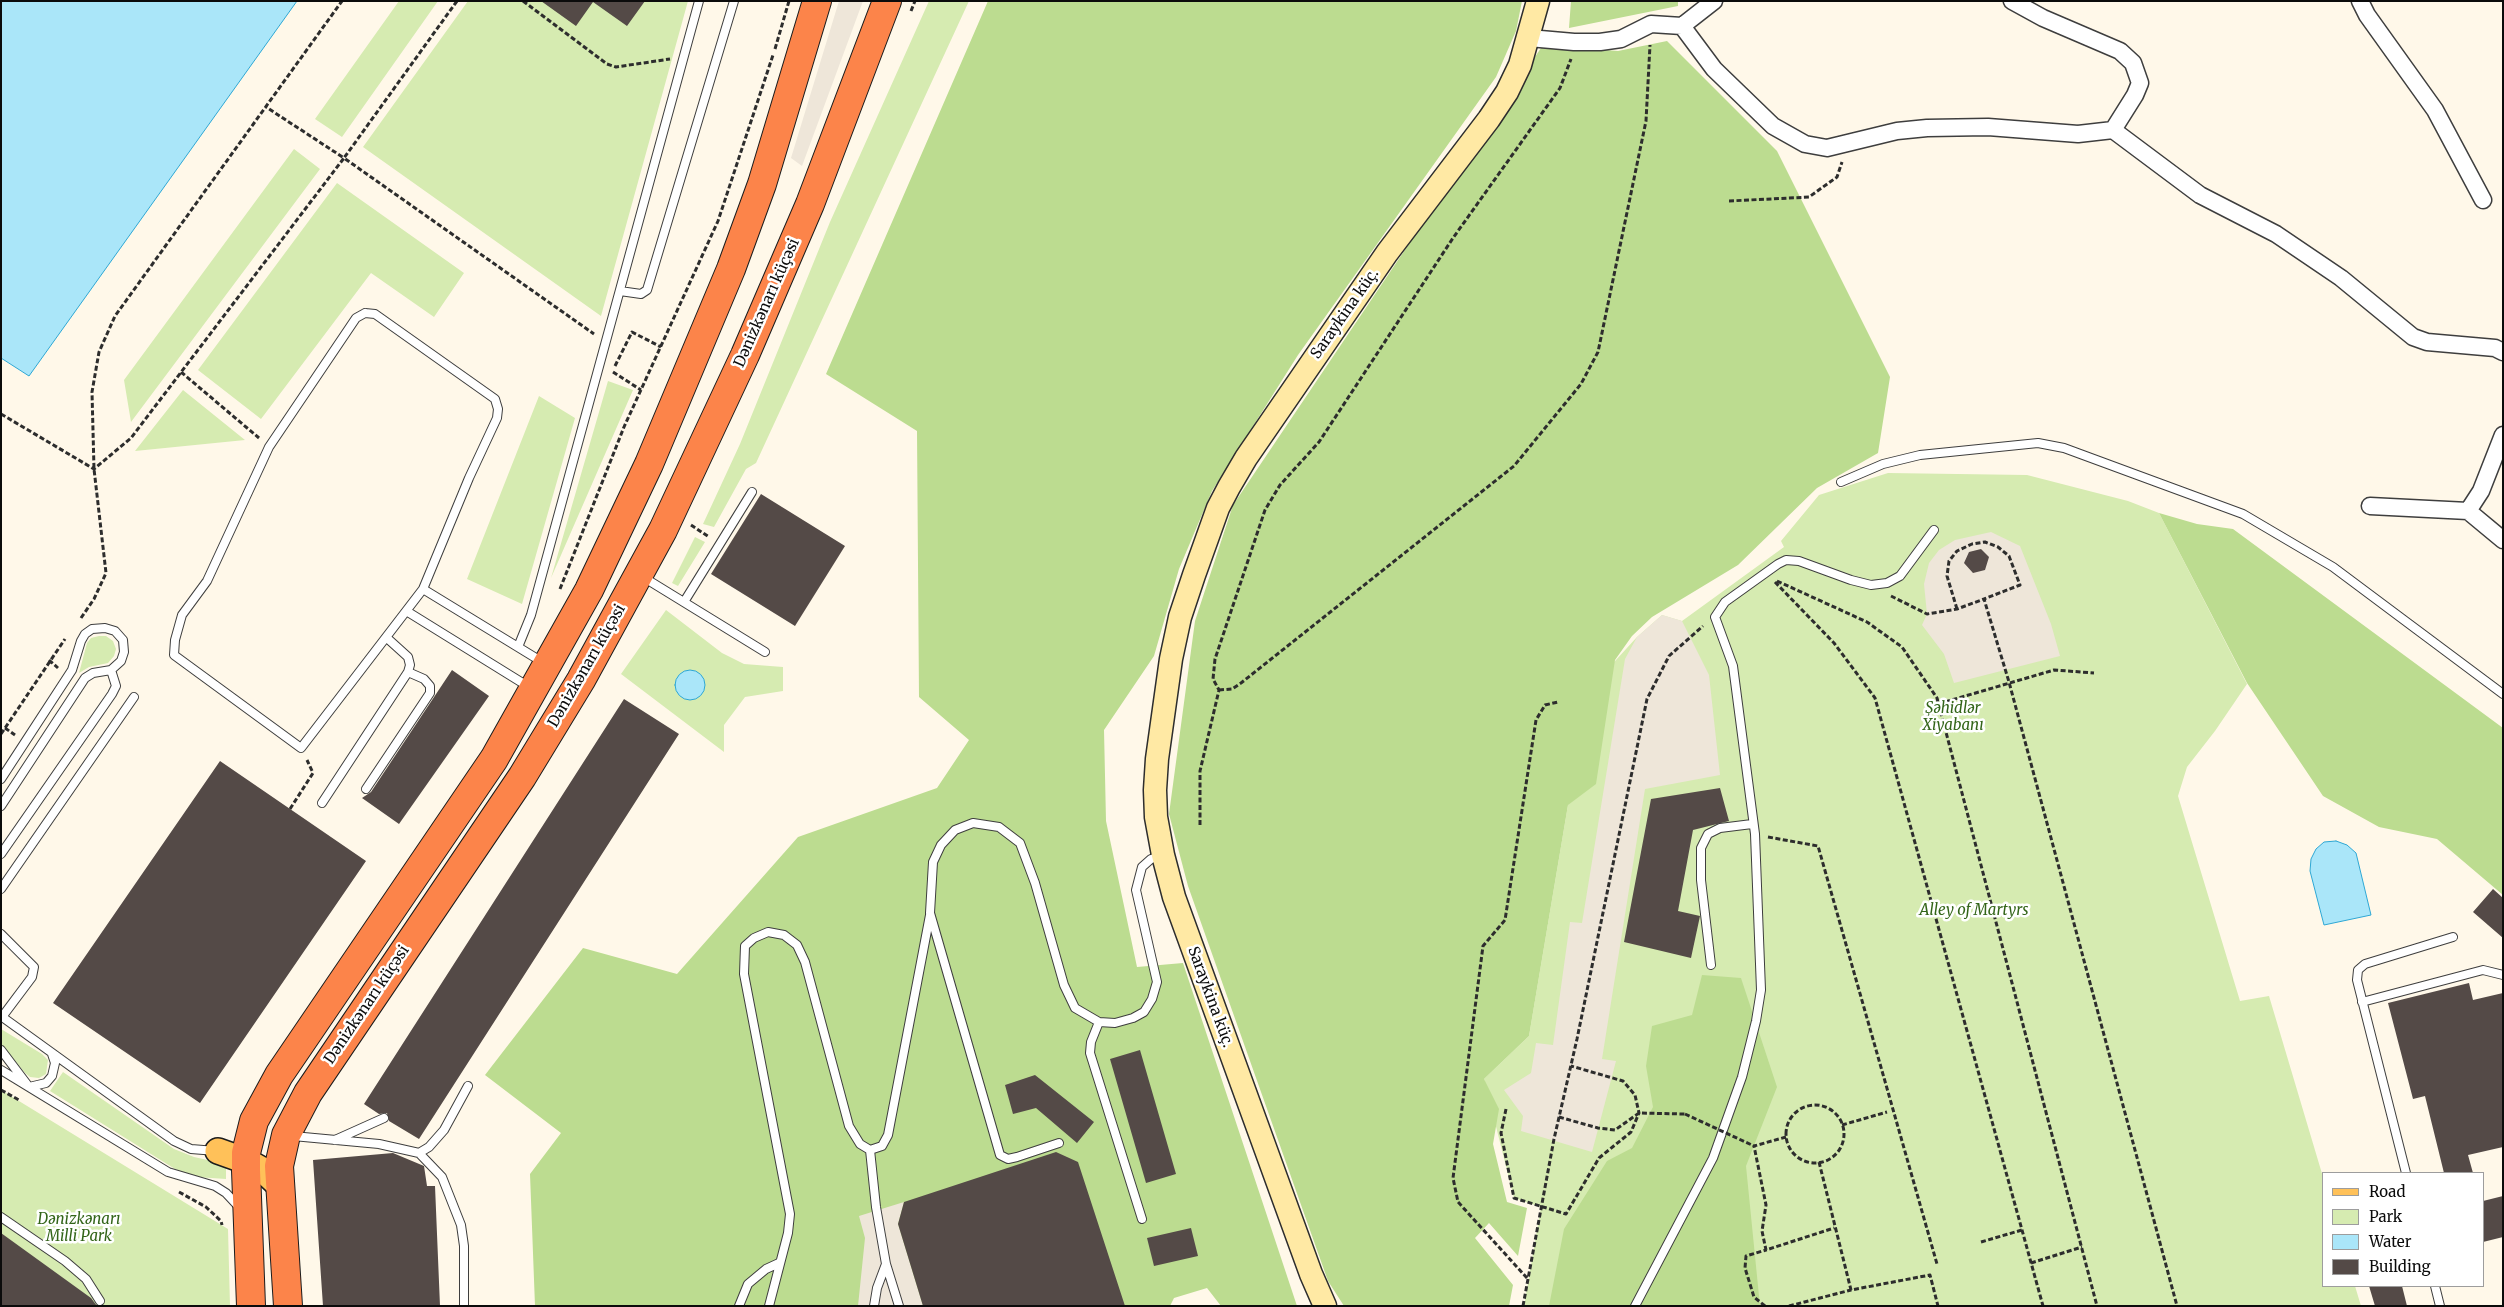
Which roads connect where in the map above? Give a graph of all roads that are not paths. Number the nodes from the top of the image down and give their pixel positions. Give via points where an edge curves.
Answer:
1 (699, 1) edge
2 (734, 1) edge
3 (817, 1) edge
4 (887, 1) edge
5 (1538, 1) edge
6 (1714, 1) edge
7 (2012, 1) edge
8 (2360, 1) edge
9 (1682, 26) junction
10 (1529, 38) junction
11 (2113, 130) junction
12 (2483, 200) dead end
13 (620, 290) junction
14 (2503, 352) edge
15 (2503, 435) edge
16 (1841, 482) dead end
17 (752, 492) dead end
18 (2370, 506) dead end
19 (2468, 511) junction
20 (1934, 530) dead end
21 (2503, 540) edge
22 (639, 574) junction
23 (423, 590) junction
24 (684, 602) junction
25 (408, 612) junction
26 (387, 638) junction
27 (518, 647) junction
28 (765, 652) dead end
29 (548, 665) junction
30 (111, 670) junction
31 (408, 672) junction
32 (534, 690) junction
33 (2503, 694) edge
34 (134, 697) dead end
35 (1, 779) edge
36 (366, 788) dead end
37 (322, 803) dead end
38 (1, 806) edge
39 (1752, 824) junction
40 (1, 854) edge
41 (1163, 855) junction
42 (1, 889) edge
43 (930, 913) junction
44 (1, 934) edge
45 (2453, 937) dead end
46 (1711, 965) dead end
47 (2503, 975) edge
48 (2362, 1002) junction
49 (2, 1017) edge
50 (1, 1021) edge
51 (1099, 1022) junction
52 (17, 1030) junction
53 (1, 1050) edge
54 (52, 1054) junction
55 (1, 1070) edge
56 (468, 1086) dead end
57 (29, 1087) junction
58 (384, 1118) dead end
59 (286, 1135) junction
60 (334, 1140) junction
61 (1059, 1143) dead end
62 (237, 1147) junction
63 (870, 1150) junction
64 (419, 1152) junction
65 (2406, 1172) edge
66 (280, 1186) junction
67 (1, 1217) edge
68 (246, 1220) junction
69 (1142, 1220) dead end
70 (779, 1263) junction
71 (886, 1264) junction
72 (2435, 1287) edge
73 (100, 1302) dead end
74 (251, 1306) edge
75 (288, 1306) edge
76 (464, 1306) edge
77 (739, 1306) edge
78 (769, 1306) edge
79 (874, 1306) edge
80 (899, 1306) edge
81 (1325, 1306) edge
82 (1635, 1306) edge
83 (2440, 1306) edge

1 - 13 lane
2 - 13 lane via 647,290 641,294
3 - 29 highway via 762,184 703,340 628,511
4 - 22 highway, Dənizkənarı küçəsi via 810,204 775,286 688,478
5 - 10 street, Saraykina küç.
6 - 9 street
7 - 11 street via 2120,51 2133,63 2140,83
8 - 12 street via 2435,110
9 - 10 street via 1652,24 1622,39 1574,42
9 - 11 street via 1714,69 1783,134 1805,144 1827,148 1897,131 1927,128 1988,127 2078,134
10 - 41 street, Saraykina küç. via 1515,78 1489,119 1387,253 1246,458 1218,508 1180,617 1168,677 1155,790
11 - 14 street via 2200,194 2276,234 2341,278 2413,337 2427,342 2496,348
13 - 27 lane via 531,615
15 - 19 street via 2480,492
16 - 33 lane via 1883,464 1920,455 2038,443 2064,448 2244,514 2333,567
17 - 24 lane
18 - 19 street
19 - 21 street
20 - 39 lane via 1900,576 1887,583 1871,585 1786,560 1725,602 1716,617 1733,666
22 - 24 lane
22 - 59 highway, Dənizkənarı küçəsi via 522,777 308,1094
23 - 25 lane
23 - 26 lane via 465,486 497,418 498,409 495,399 375,314 365,313 356,318 269,447 207,581 182,615 173,648 174,655 301,748
23 - 27 lane
24 - 28 lane
25 - 26 lane
25 - 32 lane
26 - 31 lane via 408,657
27 - 29 lane
29 - 32 highway
30 - 35 lane via 121,661 123,640 115,631 92,629 80,641 72,670
30 - 38 lane via 93,672 85,678
30 - 40 lane via 116,686 112,694
31 - 36 lane via 424,679 430,686 430,693
31 - 37 lane
32 - 62 highway via 494,759 279,1075
34 - 42 lane
39 - 46 lane via 1714,831 1708,834 1701,848 1700,880
39 - 82 lane via 1761,990 1752,1040 1713,1158
41 - 51 lane via 1142,867 1136,890 1157,982 1152,999 1144,1012 1133,1018 1115,1023
41 - 81 street, Saraykina küç. via 1178,906
43 - 51 lane via 933,862 941,845 955,830 973,823 999,827 1020,843 1064,985 1075,1008
43 - 61 lane via 1000,1155 1008,1159 1017,1158
43 - 63 lane via 888,1135 882,1146
44 - 49 lane via 34,967 32,977
45 - 48 lane via 2365,964 2358,970 2356,980
47 - 48 lane via 2483,970
48 - 65 lane
49 - 52 lane
50 - 52 lane
51 - 69 lane via 1090,1053
52 - 54 lane
53 - 57 lane
54 - 57 lane via 55,1063 52,1076 46,1083
54 - 62 lane via 174,1141 191,1149
55 - 57 lane
56 - 64 lane via 444,1130 429,1148
57 - 68 lane via 168,1172 215,1186 232,1199
58 - 60 lane
59 - 60 lane
59 - 66 highway, Dənizkənarı küçəsi via 279,1166
60 - 64 lane
62 - 66 main road
62 - 68 highway
63 - 70 lane via 860,1144 849,1126 805,962 797,945 784,935 768,932 754,938 745,946 744,974 790,1214
63 - 71 lane
64 - 76 lane via 442,1177 461,1225
66 - 75 highway, Dənizkənarı küçəsi
67 - 73 lane via 86,1279
68 - 74 highway
70 - 77 lane via 748,1284
70 - 78 lane
71 - 79 lane
71 - 80 lane
72 - 83 lane

